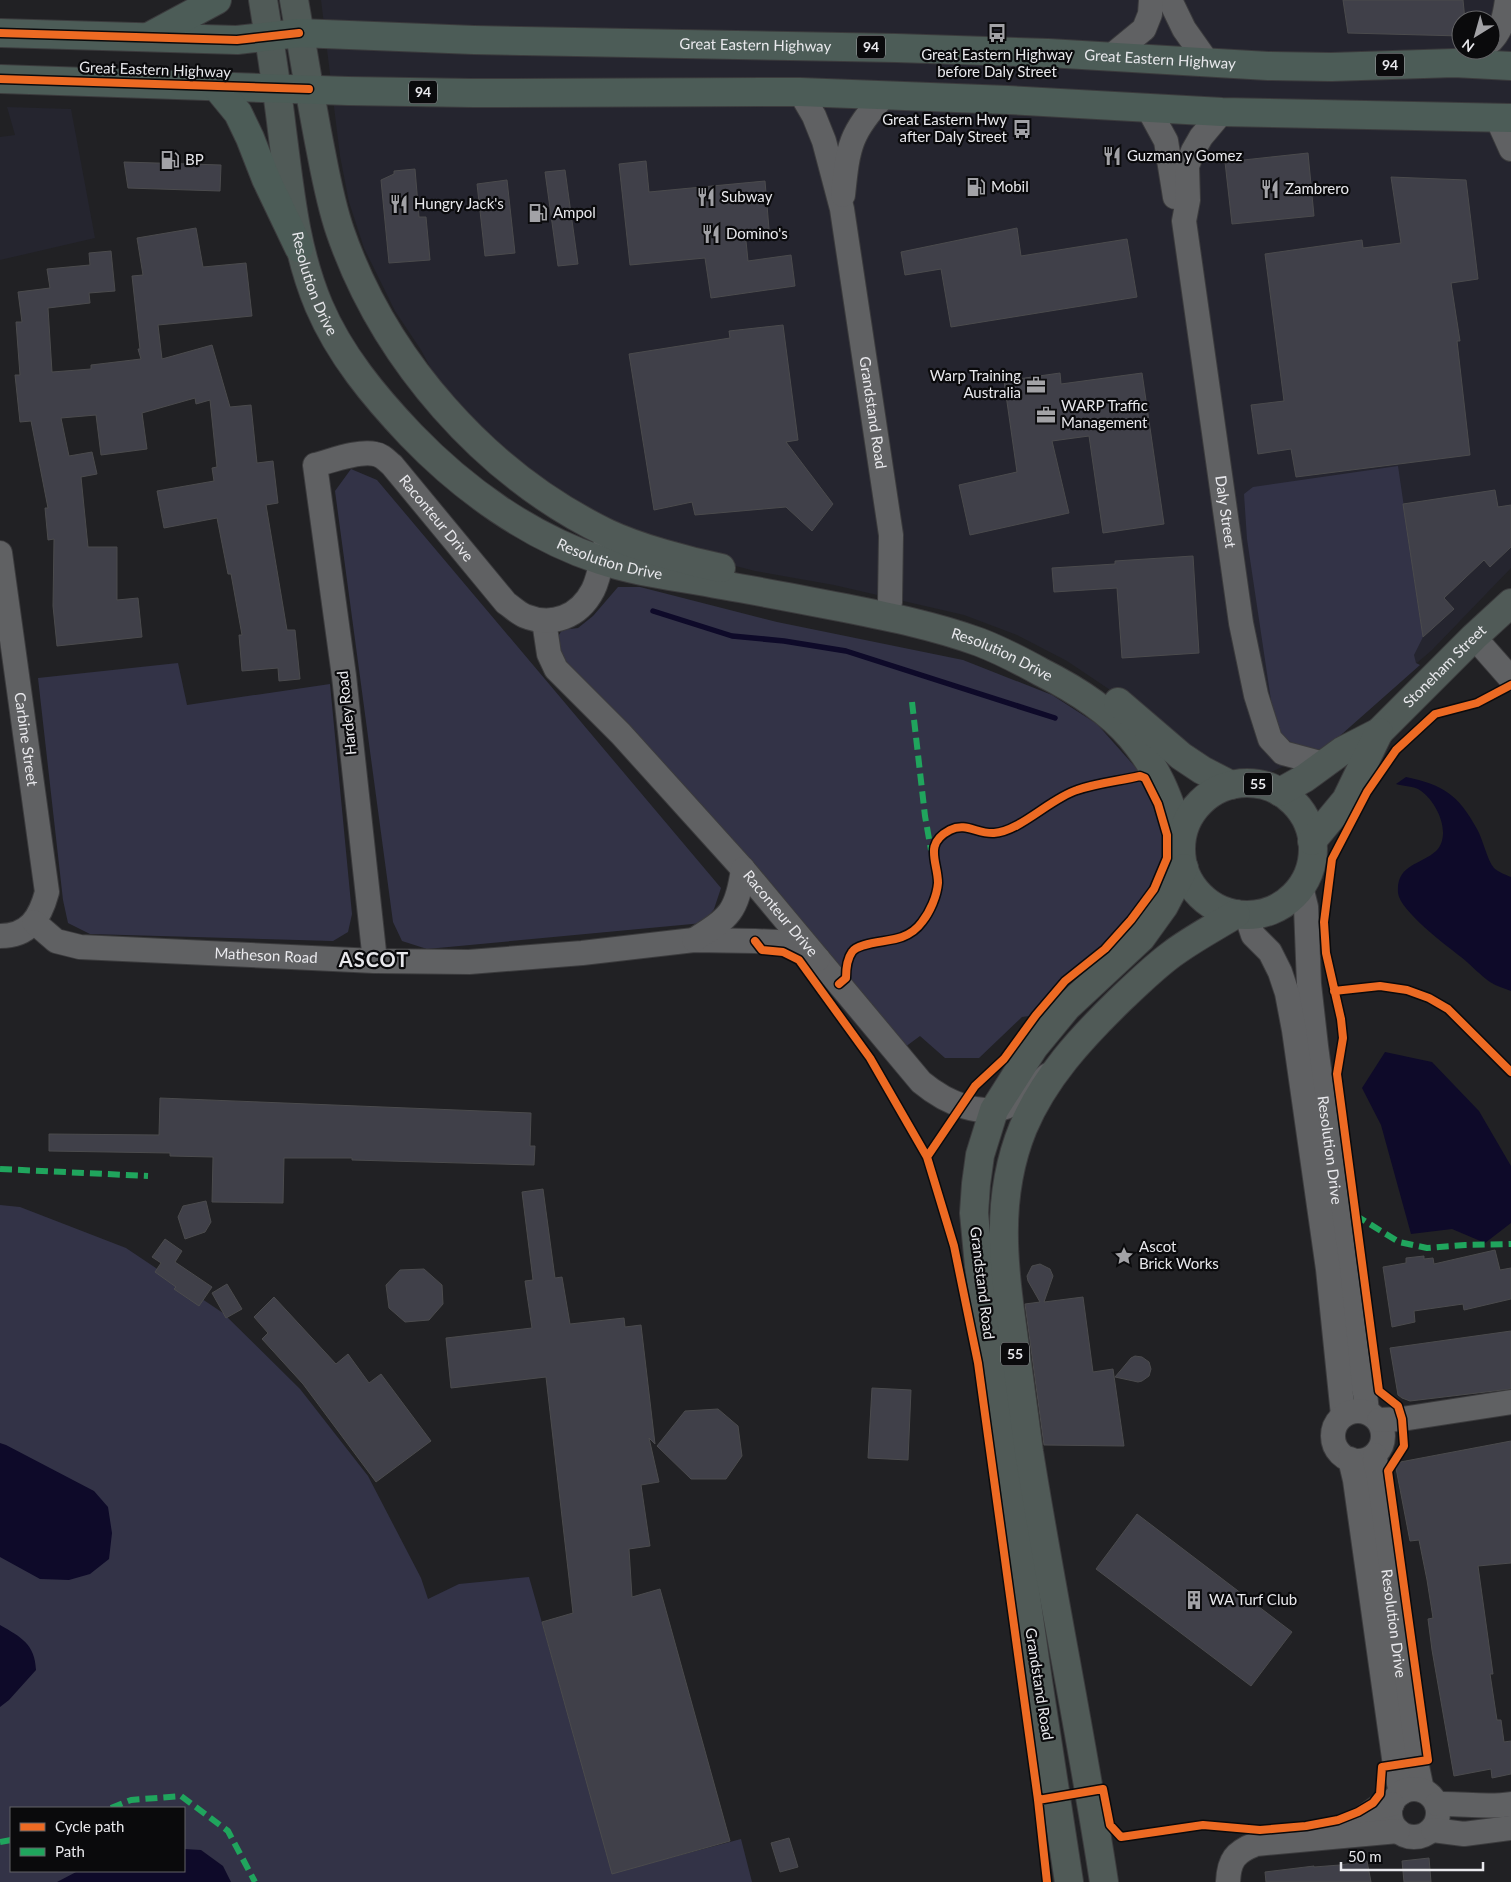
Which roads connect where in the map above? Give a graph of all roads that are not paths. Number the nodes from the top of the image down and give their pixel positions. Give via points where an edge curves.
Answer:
1 (216, 0) edge
2 (263, 0) edge
3 (294, 0) edge
4 (1151, 0) edge
5 (1170, 0) edge
6 (1507, 0) edge
7 (1501, 26) edge
8 (0, 32) edge
9 (300, 33) junction
10 (150, 36) junction
11 (269, 37) junction
12 (1110, 57) junction
13 (1461, 60) edge
14 (1208, 63) junction
15 (1454, 63) junction
16 (1511, 66) edge
17 (0, 79) edge
18 (215, 86) junction
19 (276, 87) junction
20 (309, 89) junction
21 (800, 92) junction
22 (885, 95) junction
23 (1148, 108) junction
24 (1222, 112) junction
25 (1504, 118) edge
26 (1511, 149) edge
27 (842, 209) junction
28 (1184, 221) junction
29 (299, 248) junction
30 (315, 466) joint
31 (608, 533) junction
32 (0, 553) edge
33 (602, 560) junction
34 (1511, 603) edge
35 (888, 609) junction
36 (544, 621) junction
37 (1474, 637) junction
38 (1511, 679) edge
39 (1379, 732) junction
40 (1324, 764) junction
41 (1231, 785) junction
42 (1280, 792) junction
43 (1182, 834) junction
44 (1312, 841) junction
45 (1184, 868) junction
46 (743, 869) junction
47 (1300, 887) junction
48 (1241, 914) junction
49 (34, 922) junction
50 (0, 936) edge
51 (694, 940) junction
52 (818, 959) junction
53 (375, 961) junction
54 (1062, 1062) junction
55 (994, 1110) junction
56 (1511, 1402) edge
57 (1343, 1415) junction
58 (1511, 1417) edge
59 (1376, 1432) junction
60 (1350, 1459) junction
61 (1413, 1798) junction
62 (1511, 1804) edge
63 (1511, 1828) edge
64 (1433, 1830) junction
65 (1398, 1831) junction
66 (1337, 1836) junction
67 (1069, 1882) edge
68 (1104, 1882) edge
69 (1228, 1882) edge

1 - 10 highway
2 - 11 main road
3 - 9 main road
4 - 12 street via 1144,29
5 - 14 street via 1184,29
6 - 7 street
8 - 10 highway, Great Eastern Highway / 94
9 - 11 highway, Great Eastern Highway / 94
9 - 12 highway, Great Eastern Highway / 94 via 474,40 896,48
9 - 20 main road, Resolution Drive
10 - 11 highway, Great Eastern Highway / 94 via 237,40
11 - 19 main road, Resolution Drive
12 - 14 highway, Great Eastern Highway / 94
13 - 15 street
14 - 15 highway, Great Eastern Highway / 94 via 1331,67
15 - 16 highway, Great Eastern Highway / 94
17 - 18 highway, Great Eastern Highway / 94
18 - 19 highway, Great Eastern Highway / 94
18 - 29 highway via 238,113
19 - 20 highway, Great Eastern Highway / 94
19 - 29 main road, Resolution Drive
20 - 21 highway, Great Eastern Highway / 94 via 472,93
20 - 31 main road, Resolution Drive via 329,192 347,251 379,316 416,375 463,429 492,456 562,507
21 - 22 highway, Great Eastern Highway / 94
21 - 27 street, Grandstand Road via 824,141
22 - 23 highway, Great Eastern Highway / 94
22 - 27 street, Grandstand Road via 862,121 851,141
23 - 24 highway, Great Eastern Highway / 94
23 - 28 street, Daly Street via 1166,141 1176,205
24 - 25 highway, Great Eastern Highway / 94
24 - 28 street, Daly Street via 1201,137 1187,166 1188,200
25 - 26 street
27 - 35 street, Grandstand Road via 891,535
28 - 40 street, Daly Street via 1241,623 1256,695 1270,739 1283,753
29 - 33 main road, Resolution Drive via 319,306 347,357 370,390 421,445 454,476 496,508 555,541
30 - 36 street, Raconteur Drive via 363,453 383,457 506,603 524,615
30 - 53 street, Hardey Road via 344,676
31 - 33 street
31 - 35 main road, Resolution Drive via 709,565
32 - 49 street, Carbine Street via 47,892 43,908
33 - 35 main road, Resolution Drive via 749,589
33 - 36 street via 593,590 584,602 572,614
34 - 37 main road, Stoneham Street / 55
35 - 41 main road, Resolution Drive via 966,622 1031,648 1111,697 1181,756
35 - 43 main road, Resolution Drive via 983,644 1055,679 1083,697 1130,736 1144,755 1159,778
36 - 46 street, Raconteur Drive via 548,654 556,670 621,734
37 - 38 street
37 - 39 main road, Stoneham Street / 55
39 - 40 main road, Stoneham Street / 55
39 - 44 main road, Stoneham Street / 55 via 1346,800
40 - 42 main road, Stoneham Street / 55
41 - 42 main road, 55 via 1265,785
41 - 43 main road, 55 via 1214,791 1199,803
42 - 44 main road, 55 via 1296,805 1307,822
43 - 45 main road, 55
44 - 47 main road, 55 via 1312,858
45 - 48 main road, 55 via 1203,898 1218,908
45 - 55 main road, Grandstand Road / 55 via 1164,906 1141,938 1067,1007 1034,1046
46 - 51 street, Matheson Road via 740,892 732,912
46 - 52 street, Raconteur Drive
47 - 48 main road, 55 via 1277,908
47 - 59 street, Resolution Drive via 1306,907 1309,984 1316,1046 1356,1346
48 - 54 main road, Grandstand Road / 55 via 1173,953 1142,978 1085,1033
48 - 57 street, Resolution Drive via 1270,952 1287,992 1328,1269
49 - 50 street via 21,934
49 - 53 street, Matheson Road via 56,941 80,947
51 - 52 street, Matheson Road via 777,942 797,947
51 - 53 street, Matheson Road via 469,962
52 - 55 street, Raconteur Drive via 921,1082 935,1094 961,1106
54 - 55 street, Raconteur Drive via 1013,1104
54 - 68 main road, Grandstand Road / 55 via 1023,1129 1012,1165 1002,1242 1040,1520
55 - 67 main road, Grandstand Road / 55 via 980,1155 974,1213
56 - 59 street via 1402,1419
57 - 59 street via 1359,1410
57 - 60 street via 1334,1427 1334,1443
58 - 59 street via 1410,1432
59 - 60 street via 1363,1460
59 - 61 street, Resolution Drive via 1374,1479 1405,1708
60 - 61 street, Resolution Drive via 1395,1765
61 - 62 street via 1465,1806
61 - 64 street via 1438,1817
61 - 65 street via 1391,1818
61 - 66 street via 1378,1807
63 - 64 street via 1464,1834
64 - 65 street via 1415,1838
65 - 66 street
66 - 69 street via 1244,1848 1231,1862

